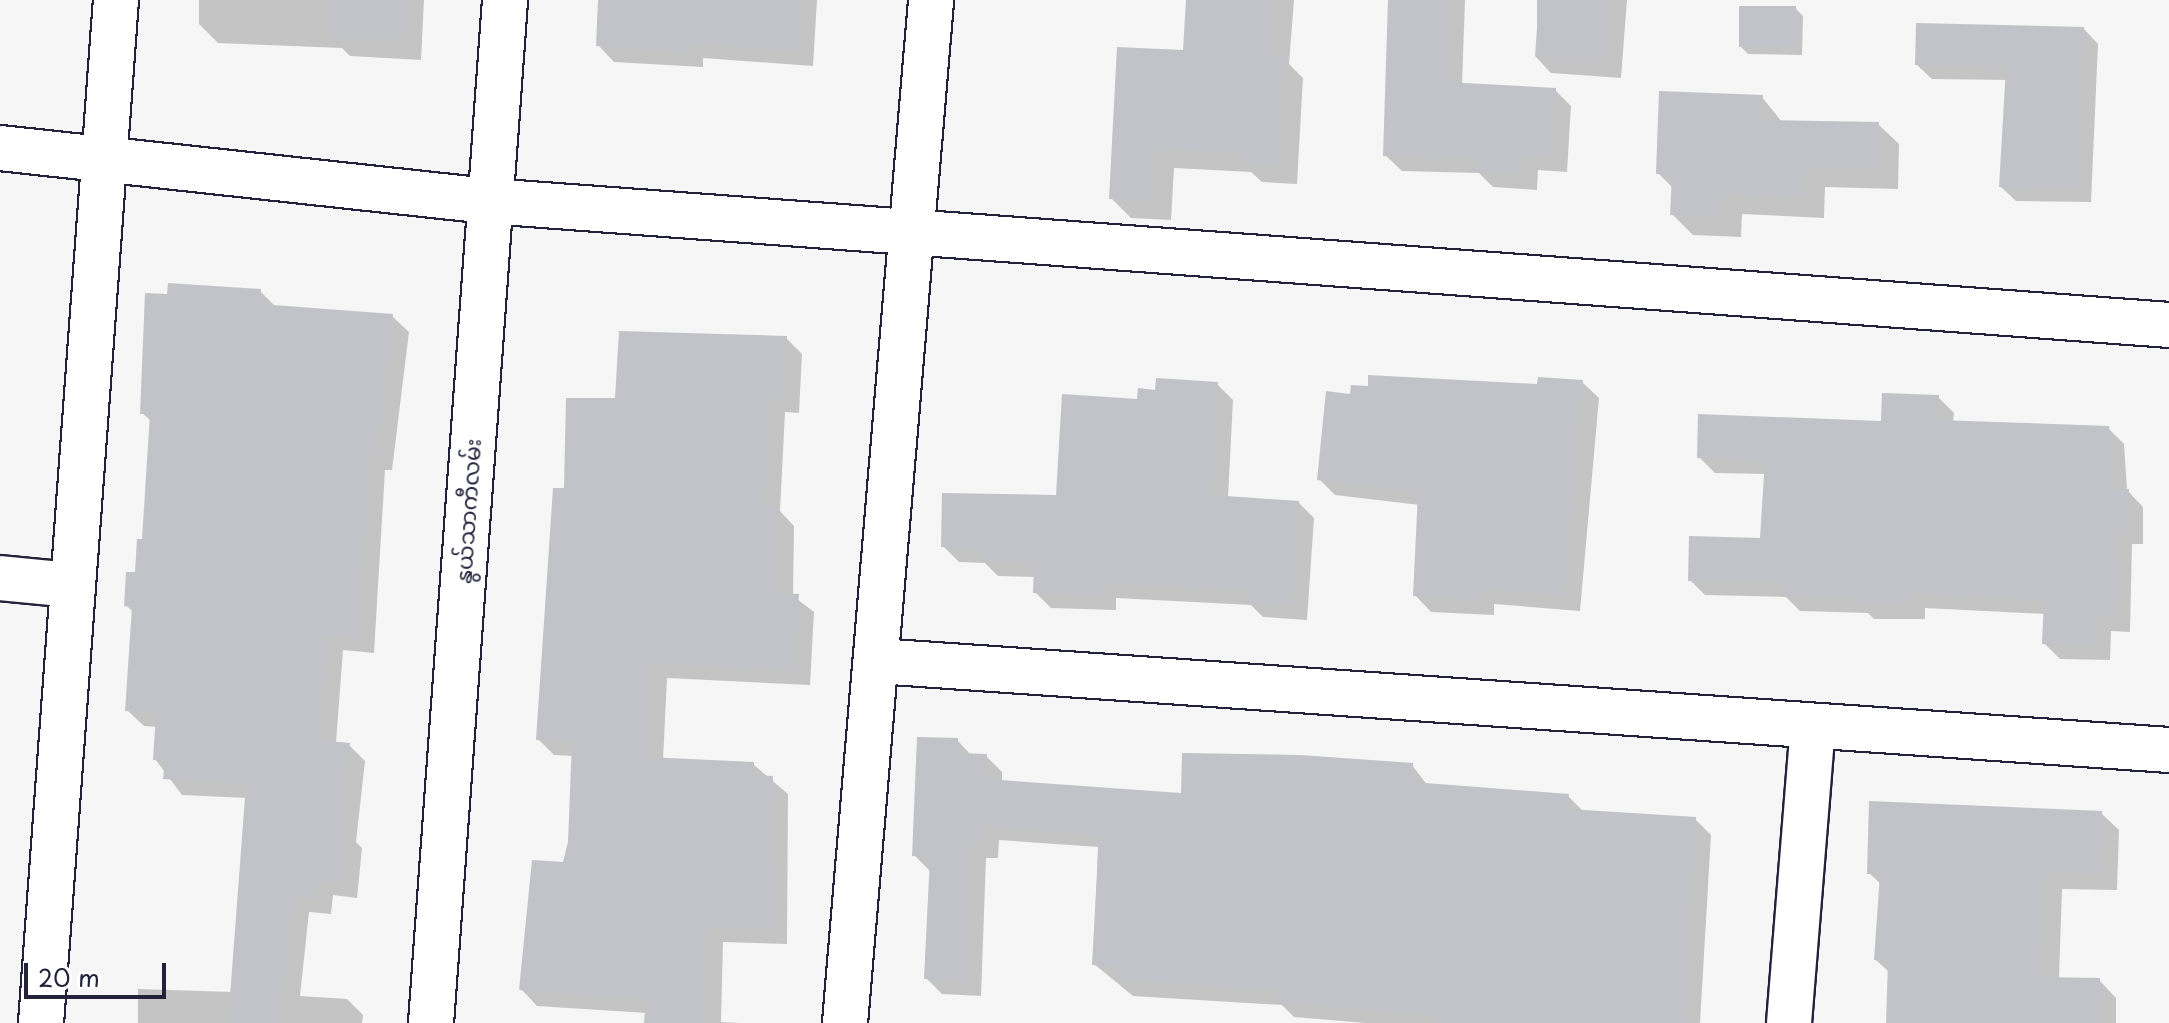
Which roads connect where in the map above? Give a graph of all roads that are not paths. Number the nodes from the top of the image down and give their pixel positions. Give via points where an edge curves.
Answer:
1 (116, 0) edge
2 (505, 0) edge
3 (931, 0) edge
4 (0, 148) edge
5 (102, 158) junction
6 (489, 201) junction
7 (914, 229) junction
8 (2169, 325) edge
9 (0, 578) edge
10 (72, 585) junction
11 (877, 661) junction
12 (1813, 726) junction
13 (2169, 750) edge
14 (855, 1022) edge
15 (41, 1023) edge
16 (431, 1023) edge
17 (1789, 1023) edge

1 - 5 street
2 - 6 street, နွယ်သာကီလမ်း
3 - 7 street
4 - 5 street
5 - 6 street
5 - 10 street
6 - 7 street
6 - 16 street, နွယ်သာကီလမ်း
7 - 8 street
7 - 11 street
9 - 10 street
10 - 15 street
11 - 12 street
11 - 14 street
12 - 13 street
12 - 17 street

